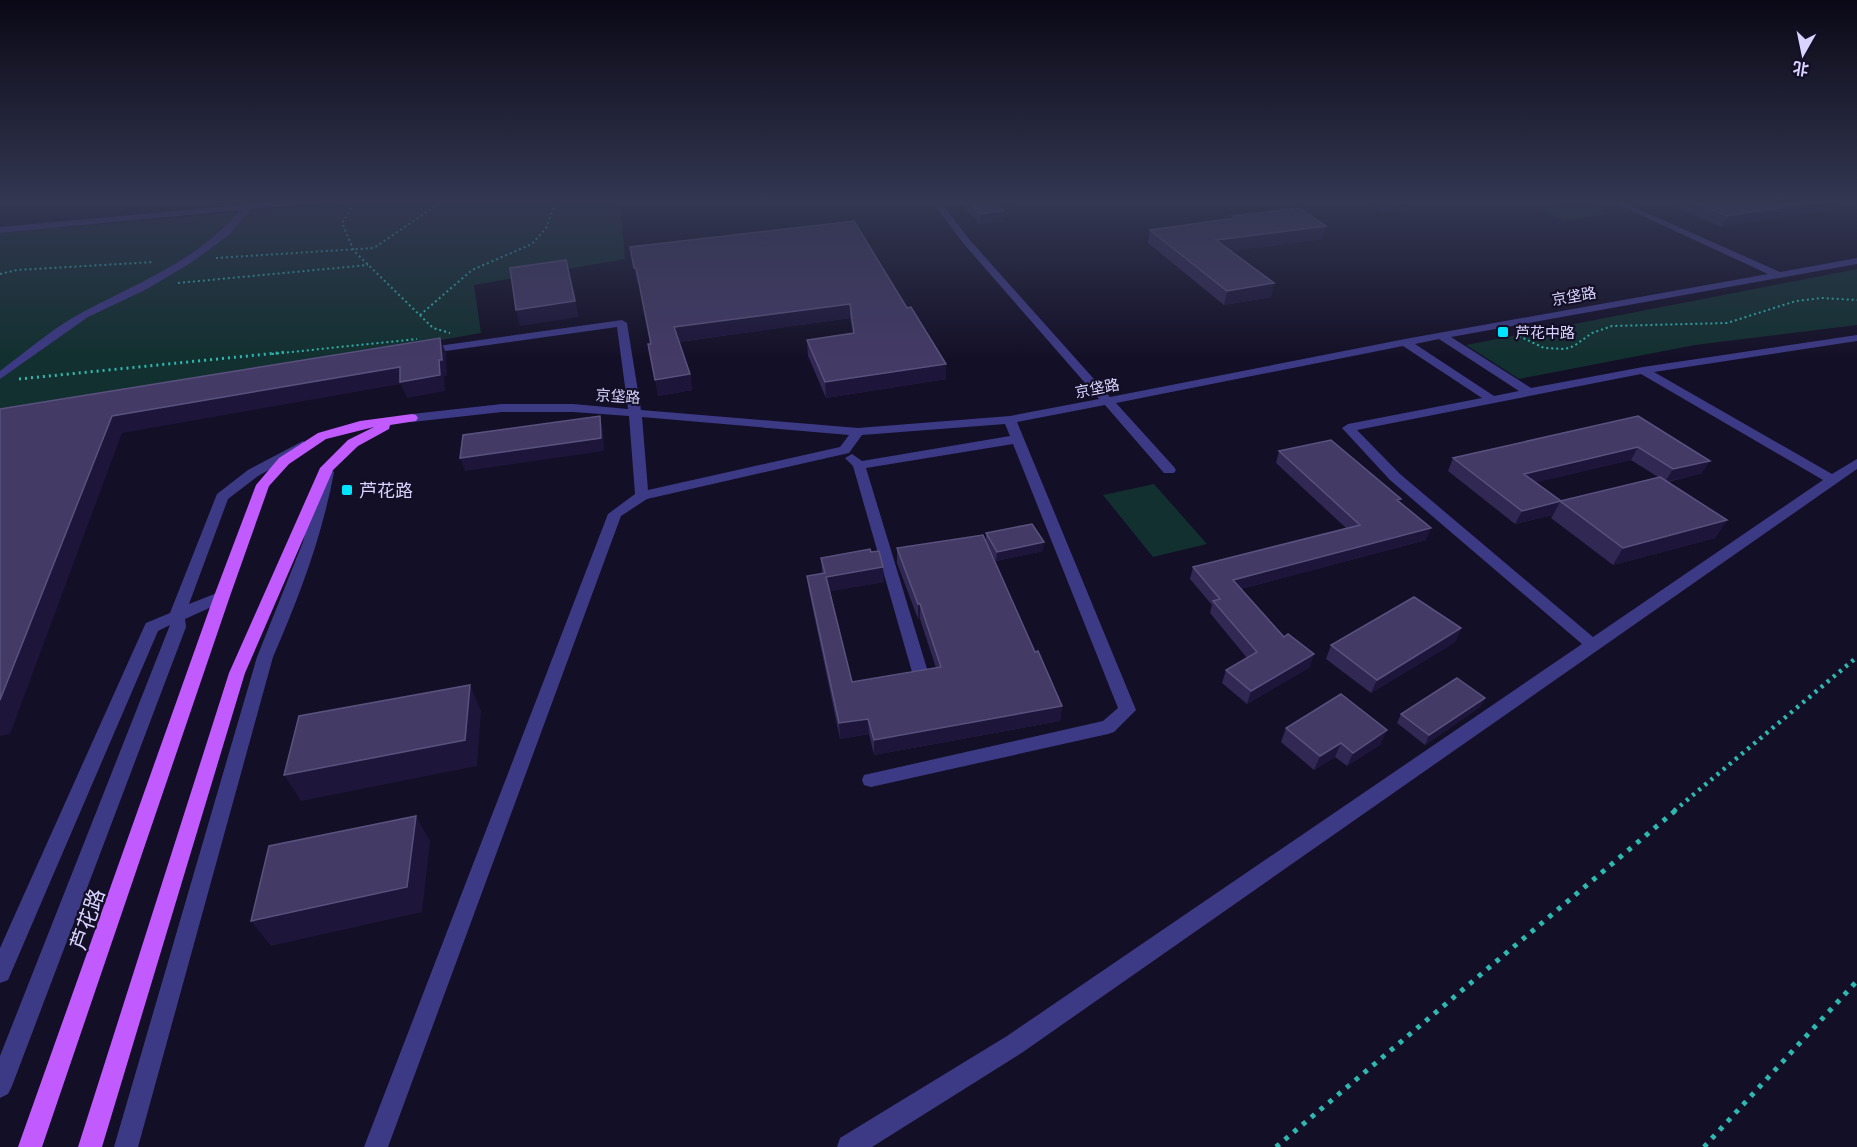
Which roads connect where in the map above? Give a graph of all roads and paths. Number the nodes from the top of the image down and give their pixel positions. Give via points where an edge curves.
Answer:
1 (198, 254) edge
2 (308, 254) edge
3 (357, 254) edge
4 (510, 254) edge
5 (977, 254) edge
6 (1731, 254) edge
7 (189, 260) junction
8 (1857, 261) edge
9 (368, 265) junction
10 (0, 274) edge
11 (1779, 275) junction
12 (179, 283) dead end
13 (1857, 300) edge
14 (420, 315) junction
15 (1500, 325) junction
16 (445, 336) dead end
17 (1442, 336) junction
18 (421, 338) dead end
19 (1857, 338) edge
20 (1405, 342) junction
21 (417, 352) edge
22 (1643, 370) junction
23 (0, 376) edge
24 (12, 380) dead end
25 (1527, 391) junction
26 (1491, 399) junction
27 (1108, 401) junction
28 (635, 412) junction
29 (412, 418) junction
30 (1010, 420) junction
31 (858, 432) junction
32 (322, 436) junction
33 (1018, 439) junction
34 (844, 450) junction
35 (1857, 463) edge
36 (859, 465) junction
37 (327, 468) junction
38 (1169, 470) dead end
39 (1832, 480) junction
40 (642, 496) junction
41 (222, 596) junction
42 (177, 616) junction
43 (1594, 646) junction
44 (1857, 657) edge
45 (920, 672) edge
46 (871, 780) dead end
47 (0, 973) edge
48 (1857, 981) edge
49 (0, 1086) edge
50 (862, 1143) edge
51 (30, 1147) edge
52 (90, 1147) edge
53 (126, 1147) edge
54 (376, 1147) edge
55 (1276, 1147) edge
56 (1704, 1147) edge

1 - 7 street
2 - 7 path
3 - 9 path
4 - 14 path via 472,270
5 - 27 street
6 - 11 street
7 - 10 path
7 - 23 street via 84,315
8 - 11 street, 京垡路
9 - 12 path
9 - 14 path
11 - 15 street, 京垡路
13 - 15 path via 1788,303 1730,323 1610,327 1589,334 1572,347 1553,349 1532,344
14 - 16 path via 433,328 456,335
15 - 17 street, 京垡路
17 - 20 street, 京垡路
17 - 25 street
18 - 24 path
19 - 22 street
20 - 26 street
20 - 27 street, 京垡路
21 - 28 street via 622,322
22 - 25 street
22 - 39 street
25 - 26 street
26 - 43 street via 1348,428 1395,477
27 - 30 street, 京垡路
27 - 38 street
28 - 29 street, 京垡路 via 502,408
28 - 31 street, 京垡路
28 - 40 street
29 - 32 main road, 芦花路 via 360,425
29 - 37 main road via 360,439
30 - 31 street, 京垡路
30 - 33 street
31 - 34 street
32 - 41 main road, 芦花路 via 284,461 263,485
32 - 42 street via 253,472 222,497
33 - 36 street
33 - 46 street via 1127,710 1108,727
34 - 36 street
34 - 40 street
35 - 39 street
36 - 45 street
37 - 52 main road via 237,673
37 - 53 street via 324,493 290,601 265,657
39 - 43 street
40 - 54 street via 615,514
41 - 42 street
41 - 51 main road, 芦花路
42 - 47 street via 152,627
42 - 49 street via 178,627
43 - 50 street via 1015,1044
44 - 55 path
48 - 56 path

